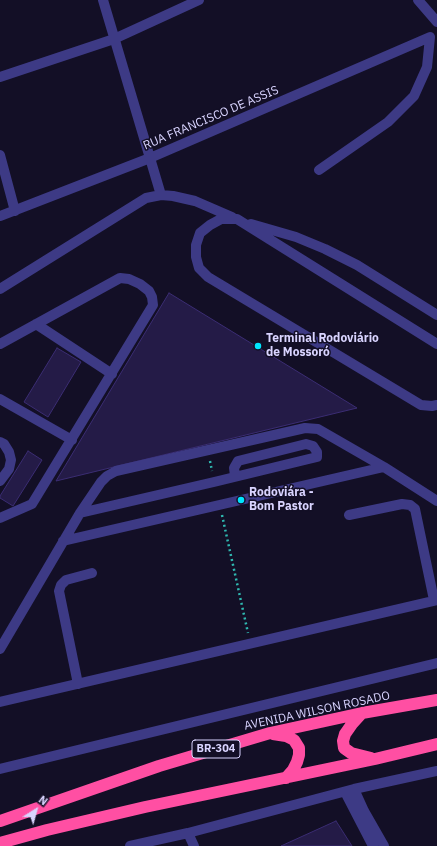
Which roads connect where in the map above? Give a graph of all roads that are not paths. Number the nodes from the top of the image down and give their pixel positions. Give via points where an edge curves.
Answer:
1 (103, 0) edge
2 (199, 0) edge
3 (418, 0) edge
4 (437, 22) edge
5 (114, 39) junction
6 (0, 78) edge
7 (0, 155) edge
8 (150, 158) junction
9 (319, 170) dead end
10 (161, 195) junction
11 (15, 211) junction
12 (0, 216) edge
13 (237, 220) junction
14 (0, 289) edge
15 (437, 315) edge
16 (36, 324) junction
17 (0, 344) edge
18 (437, 344) edge
19 (112, 374) junction
20 (0, 399) edge
21 (437, 405) edge
22 (72, 440) junction
23 (0, 442) edge
24 (384, 467) junction
25 (235, 476) junction
26 (0, 481) edge
27 (437, 501) edge
28 (80, 513) junction
29 (349, 515) dead end
30 (0, 518) edge
31 (64, 541) junction
32 (432, 566) edge
33 (92, 573) dead end
34 (436, 600) edge
35 (0, 649) edge
36 (437, 663) edge
37 (78, 684) junction
38 (437, 700) edge
39 (0, 702) edge
40 (362, 714) junction
41 (270, 733) junction
42 (437, 744) edge
43 (375, 759) junction
44 (0, 769) edge
45 (437, 771) edge
46 (286, 778) junction
47 (350, 790) junction
48 (0, 821) edge
49 (188, 833) junction
50 (0, 843) edge
51 (130, 846) edge
52 (194, 846) edge
53 (373, 846) edge
54 (384, 846) edge

1 - 5 street
2 - 5 street
3 - 4 street
5 - 6 street
5 - 8 street
7 - 11 street
8 - 9 street, RUA FRANCISCO DE ASSIS via 430,37 428,67 414,96 388,122
8 - 10 street
8 - 11 street, RUA FRANCISCO DE ASSIS
10 - 13 street via 195,201
10 - 14 street via 146,198
11 - 12 street, RUA FRANCISCO DE ASSIS
13 - 15 street via 296,237 325,249
13 - 18 street
13 - 21 street via 221,219 200,233 196,244 196,257 199,268 208,277 421,405
16 - 17 street
16 - 19 street
16 - 19 street via 120,278 140,284 149,291 153,305
19 - 22 street
20 - 22 street
22 - 30 street via 32,504
23 - 26 street via 10,452 11,460 9,469
24 - 27 street
24 - 28 street via 318,429 305,428 116,471 101,482
24 - 31 street
25 - 25 street via 317,457 317,452 313,446 306,444 238,461 234,468
25 - 28 street
28 - 31 street
29 - 32 street via 402,504 410,505 415,509
31 - 35 street
32 - 34 street
33 - 37 street via 66,580 59,591
34 - 37 street
36 - 44 street
37 - 39 street
38 - 40 highway, AVENIDA WILSON ROSADO / BR-304
40 - 41 highway, AVENIDA WILSON ROSADO / BR-304
40 - 43 highway via 345,734 344,748 350,753
41 - 46 highway via 294,740 299,748 297,762
41 - 48 highway, AVENIDA WILSON ROSADO / BR-304 via 159,766
42 - 43 highway
43 - 46 highway
45 - 47 street
46 - 50 highway via 138,809
47 - 49 street
47 - 53 street
47 - 54 street
49 - 51 street
49 - 52 street

